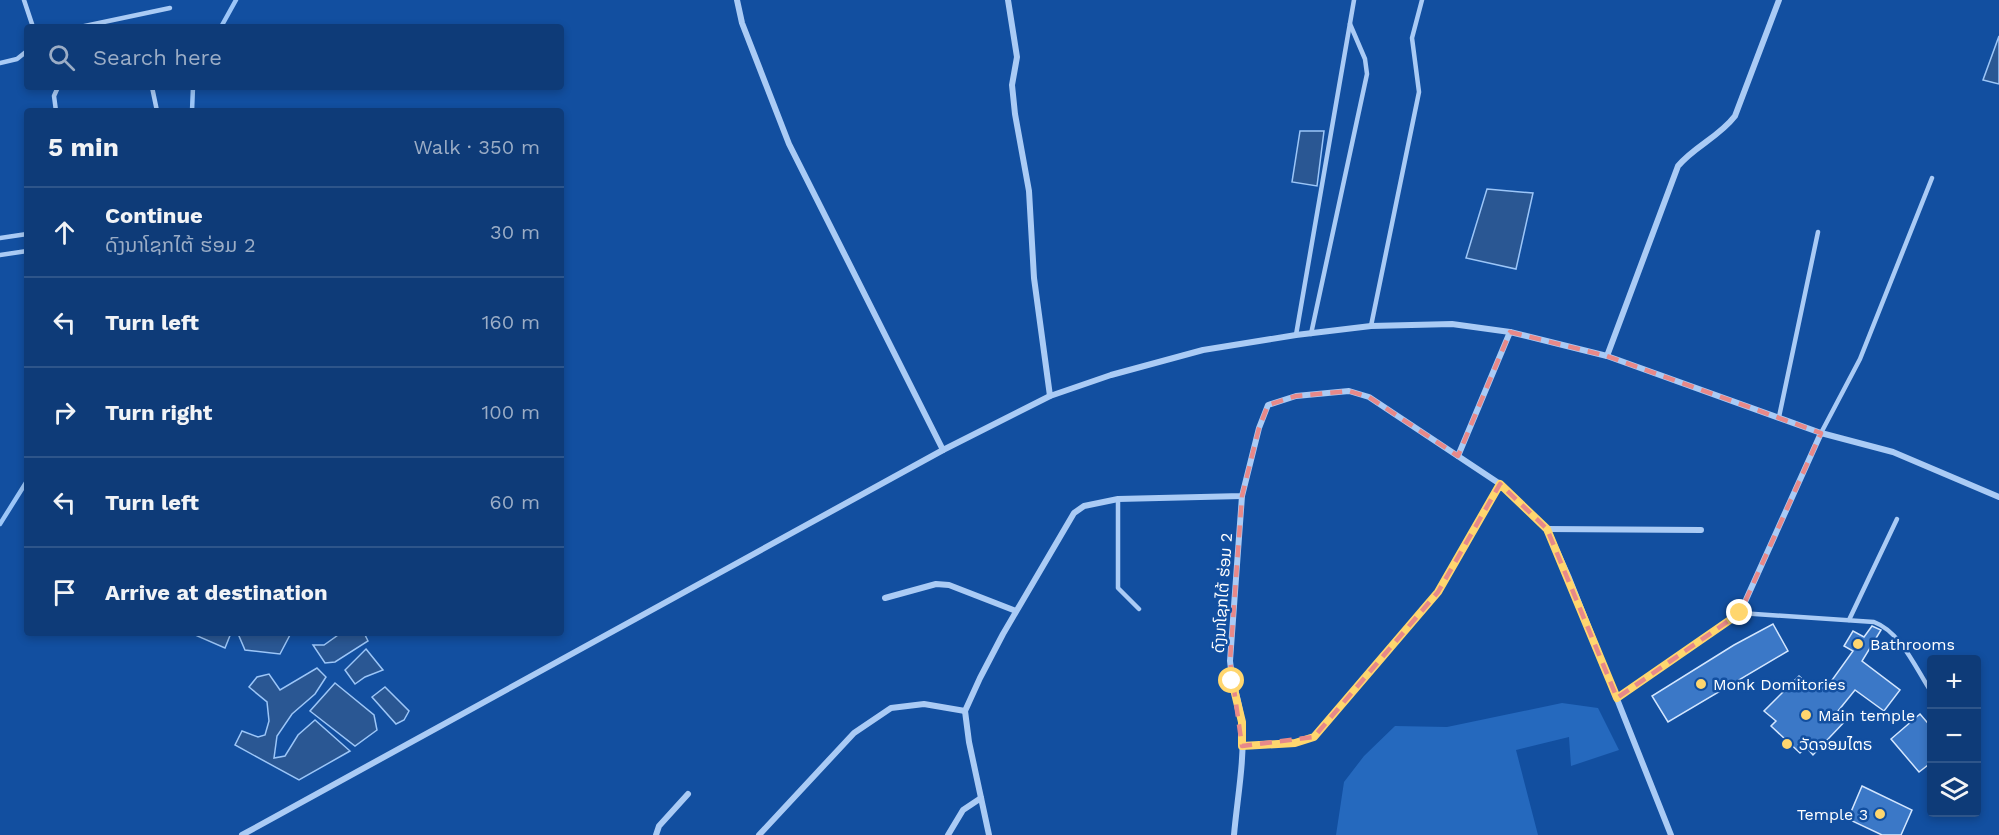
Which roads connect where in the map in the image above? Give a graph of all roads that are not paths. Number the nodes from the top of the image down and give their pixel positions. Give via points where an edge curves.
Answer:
1 (24, 0) edge
2 (737, 0) edge
3 (1008, 0) edge
4 (1354, 0) edge
5 (1422, 0) edge
6 (1779, 0) edge
7 (170, 8) dead end
8 (32, 24) edge
9 (94, 24) edge
10 (1350, 24) junction
11 (24, 53) edge
12 (0, 63) edge
13 (57, 90) edge
14 (153, 90) edge
15 (56, 108) edge
16 (156, 108) edge
17 (1932, 178) dead end
18 (1818, 232) dead end
19 (24, 234) edge
20 (0, 238) edge
21 (24, 251) edge
22 (0, 255) edge
23 (1371, 326) junction
24 (1510, 332) junction
25 (1311, 334) junction
26 (1296, 335) junction
27 (1607, 356) junction
28 (1050, 396) junction
29 (1779, 417) junction
30 (1821, 433) junction
31 (943, 450) junction
32 (1458, 456) junction
33 (1500, 484) junction
34 (1242, 496) junction
35 (1999, 497) edge
36 (1118, 499) junction
37 (1897, 519) dead end
38 (1547, 529) junction
39 (1701, 530) dead end
40 (885, 598) dead end
41 (1139, 609) dead end
42 (1016, 611) junction
43 (1740, 613) junction
44 (1849, 620) junction
45 (1927, 685) edge
46 (1617, 698) junction
47 (965, 711) junction
48 (1242, 746) junction
49 (688, 794) dead end
50 (981, 798) junction
51 (242, 835) edge
52 (656, 835) edge
53 (759, 835) edge
54 (948, 835) edge
55 (989, 835) edge
56 (1234, 835) edge
57 (1671, 835) edge

1 - 8 lane
2 - 31 street via 742,23 789,144
3 - 28 street via 1017,57 1012,85 1015,114 1029,191 1034,278
4 - 10 lane
5 - 23 lane via 1412,38 1419,93
6 - 27 street via 1735,116 1725,129 1678,166
7 - 9 lane
10 - 25 lane via 1367,74
10 - 26 lane
11 - 12 lane
13 - 15 lane
14 - 16 lane
17 - 30 lane via 1860,359
18 - 29 lane
19 - 20 lane
21 - 22 lane
23 - 24 street via 1452,324
23 - 25 street
24 - 27 street
24 - 32 street
25 - 26 street
26 - 28 street via 1203,350
27 - 29 street
28 - 31 street
29 - 30 street
30 - 35 street via 1893,452
30 - 43 street
31 - 51 street
32 - 33 street
32 - 34 street, ດົງນາໂຊກໄຕ້ ຮ່ອມ 2 via 1369,397 1349,391 1296,396 1268,405
33 - 38 street
33 - 48 street via 1438,592 1314,737 1295,743
34 - 36 street
34 - 48 street, ດົງນາໂຊກໄຕ້ ຮ່ອມ 2 via 1230,661 1242,722
36 - 41 lane via 1118,588
36 - 42 street via 1084,506 1074,513
37 - 44 lane
38 - 39 street
38 - 46 street
40 - 42 street via 949,585
42 - 47 street
43 - 44 lane
43 - 46 street
44 - 45 lane via 1884,626 1898,639
46 - 57 street
47 - 50 street
47 - 53 street via 924,704 891,708 854,734
48 - 56 street, ດົງນາໂຊກໄຕ້ ຮ່ອມ 2
49 - 52 street via 659,826
50 - 54 street via 963,810
50 - 55 street

